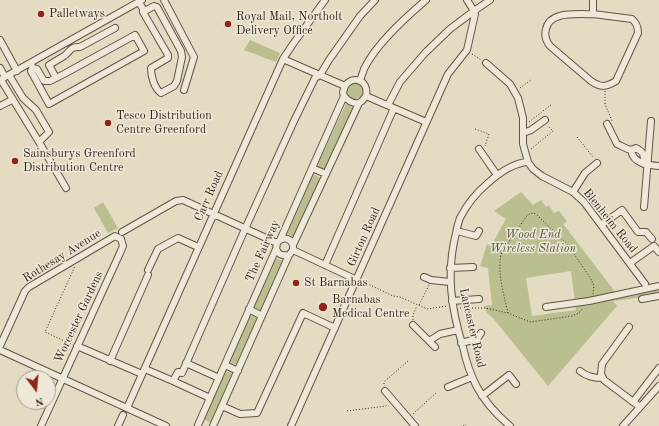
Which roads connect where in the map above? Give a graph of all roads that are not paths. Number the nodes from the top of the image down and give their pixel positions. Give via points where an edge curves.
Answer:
1 (164, 0) edge
2 (325, 0) edge
3 (375, 0) edge
4 (426, 0) edge
5 (467, 0) edge
6 (490, 0) edge
7 (593, 0) edge
8 (141, 1) edge
9 (474, 11) junction
10 (143, 12) junction
11 (593, 14) junction
12 (115, 28) dead end
13 (0, 40) edge
14 (181, 51) junction
15 (168, 58) junction
16 (284, 59) junction
17 (486, 63) road end
18 (32, 66) junction
19 (0, 68) edge
20 (17, 71) junction
21 (320, 75) junction
22 (38, 77) junction
23 (4, 78) edge
24 (56, 78) junction
25 (360, 81) junction
26 (344, 86) junction
27 (184, 90) dead end
28 (344, 96) junction
29 (366, 96) junction
30 (12, 100) junction
31 (359, 102) junction
32 (0, 106) edge
33 (391, 107) junction
34 (544, 121) road end
35 (651, 121) dead end
36 (426, 122) junction
37 (610, 124) road end
38 (523, 129) junction
39 (39, 142) junction
40 (631, 150) junction
41 (480, 151) road end
42 (528, 162) junction
43 (597, 163) road end
44 (646, 165) junction
45 (659, 166) edge
46 (312, 168) junction
47 (326, 174) junction
48 (497, 175) junction
49 (66, 188) dead end
50 (572, 192) junction
51 (644, 207) dead end
52 (213, 215) junction
53 (601, 225) junction
54 (245, 229) junction
55 (457, 231) junction
56 (479, 231) dead end
57 (122, 236) junction
58 (652, 239) dead end
59 (278, 244) junction
60 (198, 247) junction
61 (292, 250) junction
62 (659, 252) edge
63 (630, 263) junction
64 (325, 265) junction
65 (473, 267) dead end
66 (450, 268) junction
67 (424, 277) dead end
68 (357, 280) junction
69 (450, 282) junction
70 (645, 284) dead end
71 (659, 286) edge
72 (659, 296) edge
73 (478, 299) dead end
74 (642, 299) dead end
75 (452, 301) junction
76 (546, 307) dead end
77 (249, 309) junction
78 (262, 316) junction
79 (412, 325) road end
80 (629, 327) dead end
81 (336, 328) junction
82 (458, 330) junction
83 (481, 333) dead end
84 (429, 341) junction
85 (461, 343) junction
86 (0, 346) edge
87 (77, 346) junction
88 (435, 347) dead end
89 (0, 350) edge
90 (110, 361) junction
91 (186, 364) junction
92 (225, 365) junction
93 (659, 368) edge
94 (238, 371) junction
95 (143, 372) junction
96 (580, 372) dead end
97 (472, 377) junction
98 (63, 378) junction
99 (219, 378) junction
100 (602, 378) junction
101 (173, 381) junction
102 (516, 384) dead end
103 (659, 386) edge
104 (448, 387) dead end
105 (385, 391) road end
106 (482, 396) junction
107 (210, 398) junction
108 (633, 402) junction
109 (222, 406) junction
110 (640, 407) junction
111 (127, 408) junction
112 (123, 415) dead end
113 (41, 426) edge
114 (118, 426) edge
115 (166, 426) edge
116 (198, 426) edge
117 (213, 426) edge
118 (291, 426) edge
119 (415, 426) edge
120 (510, 426) edge
121 (623, 426) edge

1 - 27 street via 194,57
2 - 16 street, Carr Road
3 - 21 street via 360,16
4 - 25 street via 372,56
5 - 9 street
6 - 9 street
7 - 11 street
8 - 10 street
8 - 18 street
9 - 33 street via 425,53 400,82
9 - 36 street, Girton Road via 467,50 448,74
10 - 14 street via 157,7
10 - 15 street
11 - 11 street via 554,17 545,31 550,46 591,82 597,86 605,86 616,81 638,28 632,19
12 - 24 street via 80,47 76,46 49,64
13 - 20 street
14 - 15 street
14 - 15 street via 177,81 174,86 161,93 154,82 151,68
16 - 21 street
16 - 52 street, Carr Road
17 - 38 street, Blenheim Road via 510,84 518,98
18 - 20 street
18 - 22 street via 37,69
19 - 23 street
20 - 23 street
21 - 26 street
21 - 54 street via 314,78
22 - 24 street via 44,81
22 - 24 street via 49,104 144,51 135,35
23 - 30 street
23 - 39 street via 36,110 49,132
25 - 26 street via 352,80
25 - 29 street via 366,88
26 - 28 street, The Fairway
28 - 31 street via 351,102
28 - 46 street, The Fairway
29 - 31 street
29 - 33 street
30 - 32 street
30 - 39 street
31 - 47 street
33 - 36 street
33 - 64 street
34 - 38 street via 531,130
35 - 44 street
36 - 68 street, Girton Road
37 - 40 street via 617,144
38 - 42 street, Blenheim Road via 523,144
39 - 49 street
40 - 44 street via 631,154 639,163
40 - 44 street via 640,150
41 - 48 street
42 - 48 street, Lancaster Road via 521,162
42 - 50 street, Blenheim Road via 542,176
43 - 50 street via 585,173
44 - 45 street
44 - 51 street
46 - 47 street
46 - 59 street, The Fairway
47 - 61 street
48 - 55 street, Lancaster Road via 469,202 459,220
50 - 53 street, Blenheim Road via 584,202
52 - 54 street
52 - 57 street, Rothesay Avenue via 182,200 176,200
52 - 60 street, Carr Road
53 - 58 street via 622,210 638,232 646,232
53 - 63 street, Blenheim Road
54 - 59 street
54 - 91 street
55 - 56 street via 476,236
55 - 66 street, Lancaster Road
57 - 86 street, Rothesay Avenue via 115,236 25,291
57 - 87 street, Worcester Gardens via 123,246
59 - 61 street via 283,239 291,240
59 - 61 street via 278,253 281,255 285,256
59 - 77 street, The Fairway
60 - 90 street via 178,238 158,249
60 - 95 street, Carr Road
61 - 64 street
61 - 78 street
62 - 63 street via 654,246
63 - 70 street, Blenheim Road
64 - 68 street
65 - 66 street
66 - 69 street, Lancaster Road
67 - 69 street
68 - 81 street, Girton Road
69 - 75 street, Lancaster Road
71 - 76 street
72 - 74 street
73 - 75 street
75 - 82 street, Lancaster Road
77 - 78 street
77 - 92 street, The Fairway
78 - 94 street
79 - 84 street
80 - 100 street via 602,364
81 - 109 street via 303,313 257,413 240,414
81 - 118 street, Girton Road
82 - 84 street via 440,334
82 - 85 street, Lancaster Road
83 - 85 street via 477,338
84 - 88 street
85 - 97 street, Lancaster Road
87 - 90 street
87 - 98 street, Worcester Gardens
89 - 98 street
90 - 95 street
91 - 99 street
91 - 101 street via 182,373 178,372
92 - 94 street
92 - 99 street, The Fairway
93 - 108 street
94 - 109 street
95 - 101 street
95 - 111 street, Carr Road
96 - 100 street via 593,378
97 - 104 street
97 - 106 street, Lancaster Road
98 - 111 street
98 - 113 street, Worcester Gardens
99 - 107 street, The Fairway
100 - 108 street
101 - 107 street
102 - 106 street via 509,375
103 - 110 street
105 - 119 street
106 - 120 street, Lancaster Road via 492,410
107 - 116 street, The Fairway
108 - 110 street
109 - 117 street
110 - 121 street
111 - 115 street
112 - 114 street

